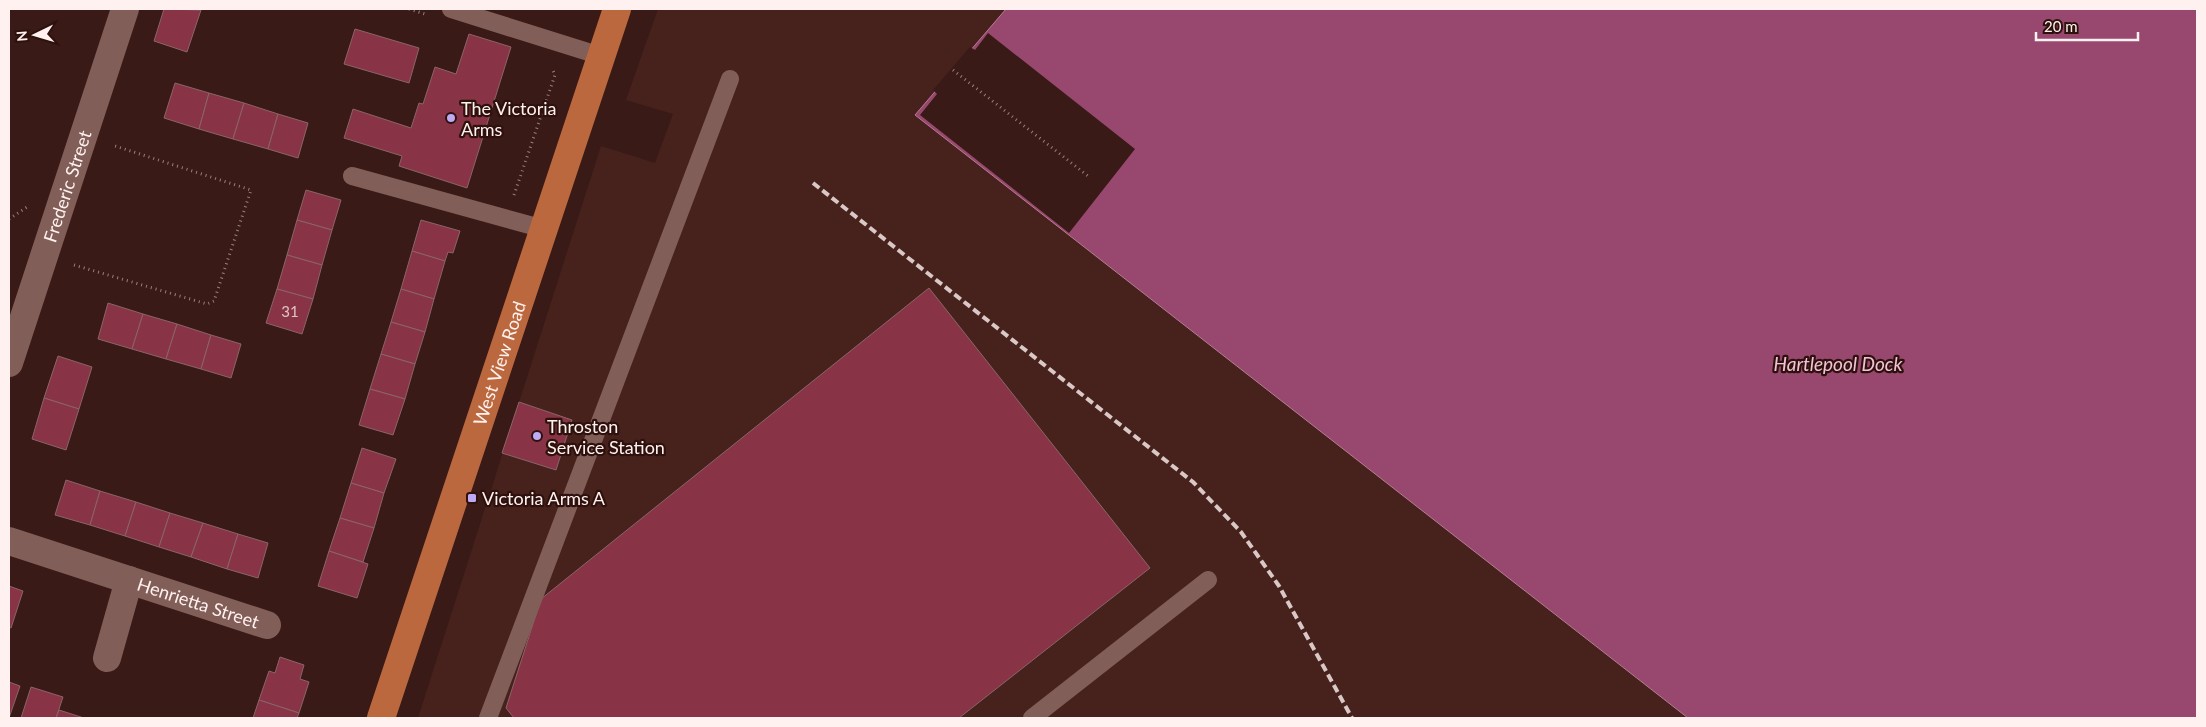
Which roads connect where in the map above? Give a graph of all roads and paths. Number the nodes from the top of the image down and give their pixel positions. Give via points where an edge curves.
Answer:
1 (125, 9) edge
2 (409, 9) edge
3 (451, 9) edge
4 (616, 10) edge
5 (427, 15) dead end
6 (601, 56) junction
7 (551, 67) dead end
8 (953, 70) dead end
9 (730, 79) dead end
10 (83, 135) junction
11 (352, 176) dead end
12 (1088, 176) dead end
13 (506, 218) junction
14 (544, 229) junction
15 (43, 256) junction
16 (16, 317) edge
17 (9, 363) edge
18 (9, 541) edge
19 (129, 580) junction
20 (1208, 580) dead end
21 (267, 625) dead end
22 (107, 658) dead end
23 (381, 718) edge
24 (488, 718) edge
25 (1032, 718) edge

1 - 10 street, Frederic Street
2 - 5 path
3 - 6 lane
4 - 6 main road, West View Road
6 - 14 main road, West View Road
7 - 13 path via 554,75
8 - 12 path
9 - 24 lane
10 - 15 street, Frederic Street
10 - 15 path via 251,190 214,301 207,304
11 - 13 lane
13 - 14 lane
14 - 23 main road, West View Road
15 - 16 street, Frederic Street
16 - 17 street, Frederic Street
18 - 19 street, Henrietta Street
19 - 21 street, Henrietta Street
19 - 22 street, Henrietta Street
20 - 25 lane

